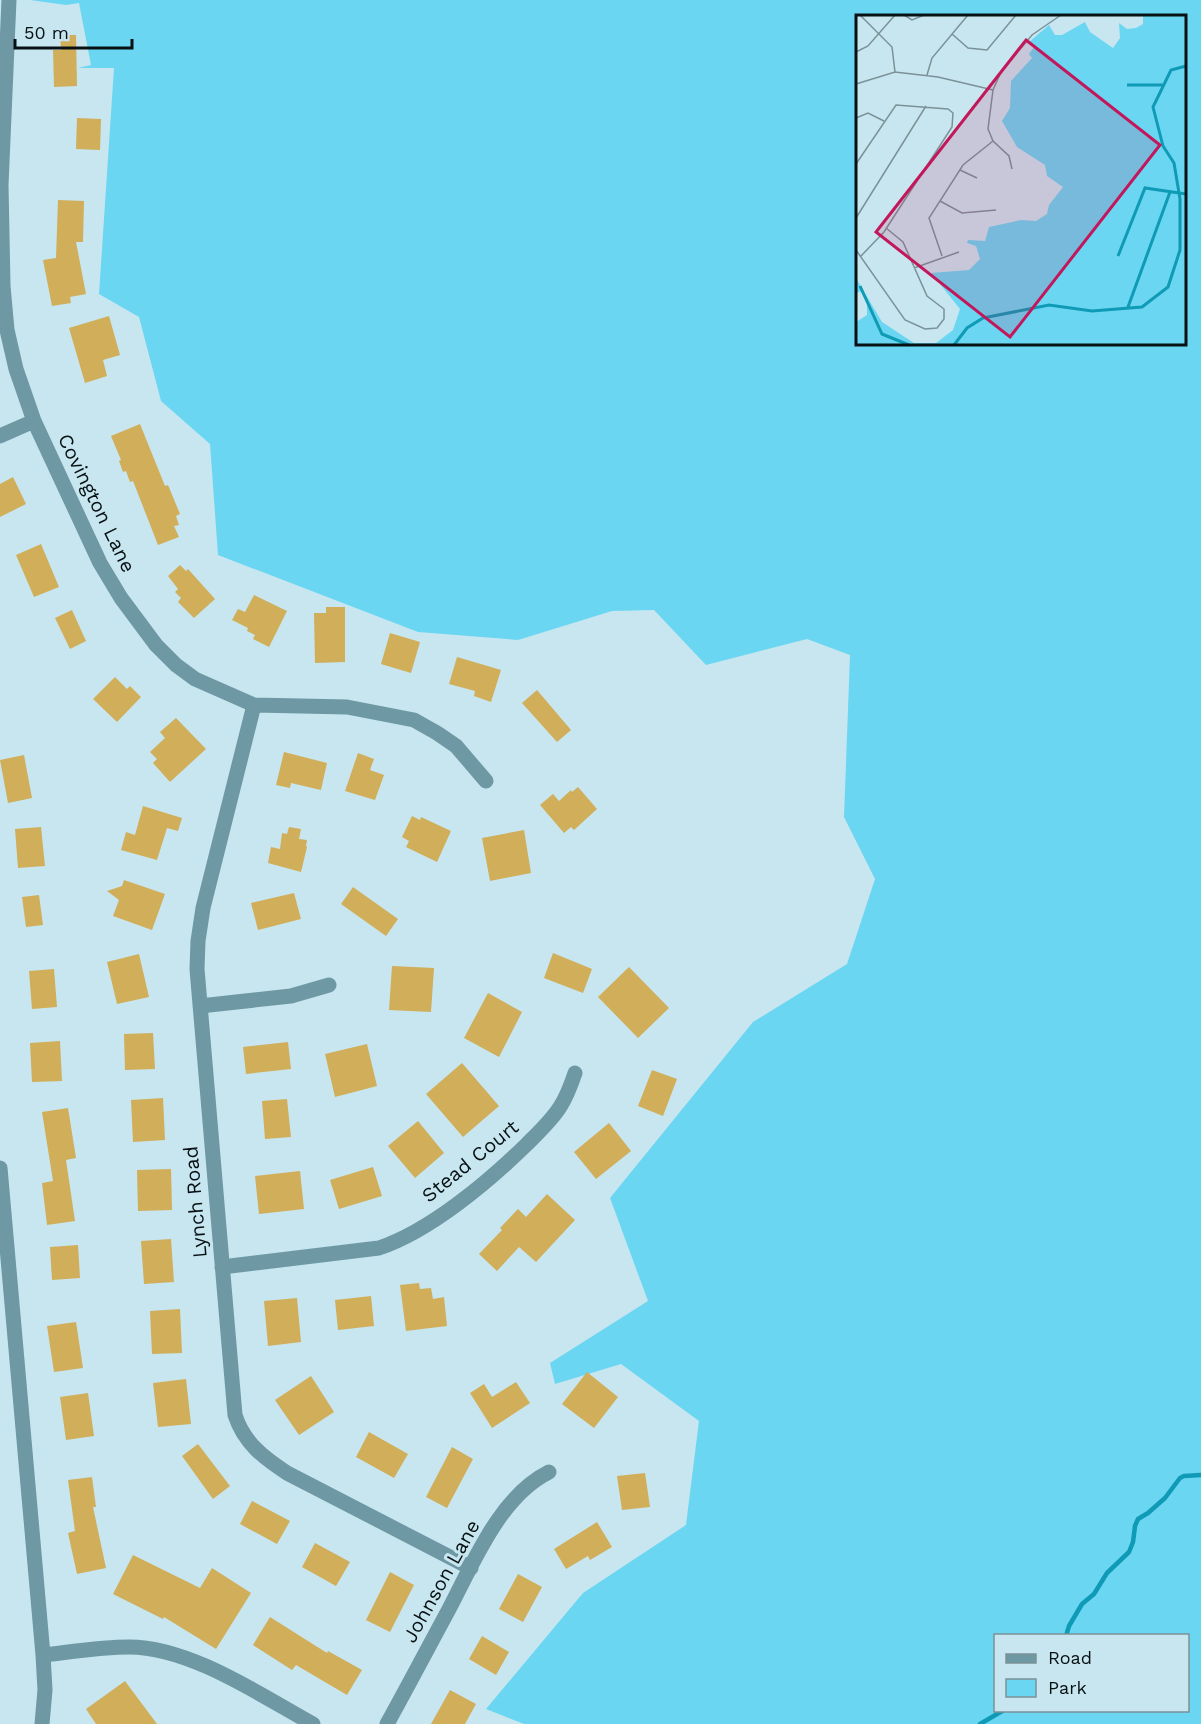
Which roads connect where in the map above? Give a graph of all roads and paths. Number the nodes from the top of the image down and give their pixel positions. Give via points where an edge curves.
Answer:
1 (9, 0) edge
2 (34, 421) junction
3 (0, 436) edge
4 (254, 705) junction
5 (486, 781) dead end
6 (329, 985) dead end
7 (200, 1006) junction
8 (574, 1073) dead end
9 (0, 1168) edge
10 (222, 1267) junction
11 (549, 1472) dead end
12 (471, 1568) junction
13 (43, 1655) junction
14 (42, 1724) edge
15 (313, 1724) edge
16 (387, 1724) edge

1 - 2 street, Covington Lane via 1,185 3,286 7,330
2 - 3 street
2 - 4 street, Covington Lane via 100,563 156,645 195,679
4 - 5 street, Covington Lane via 347,707 414,720 456,746
4 - 7 street, Lynch Road via 203,908 197,960
6 - 7 street via 291,996
7 - 10 street, Lynch Road
8 - 10 street, Stead Court via 561,1106 508,1162 453,1207 397,1242 379,1248
9 - 13 street
10 - 12 street, Lynch Road via 235,1415 249,1442 287,1473
11 - 12 street, Johnson Lane via 515,1497
12 - 16 street, Johnson Lane
13 - 14 street
13 - 15 street via 130,1647 168,1652 194,1660

